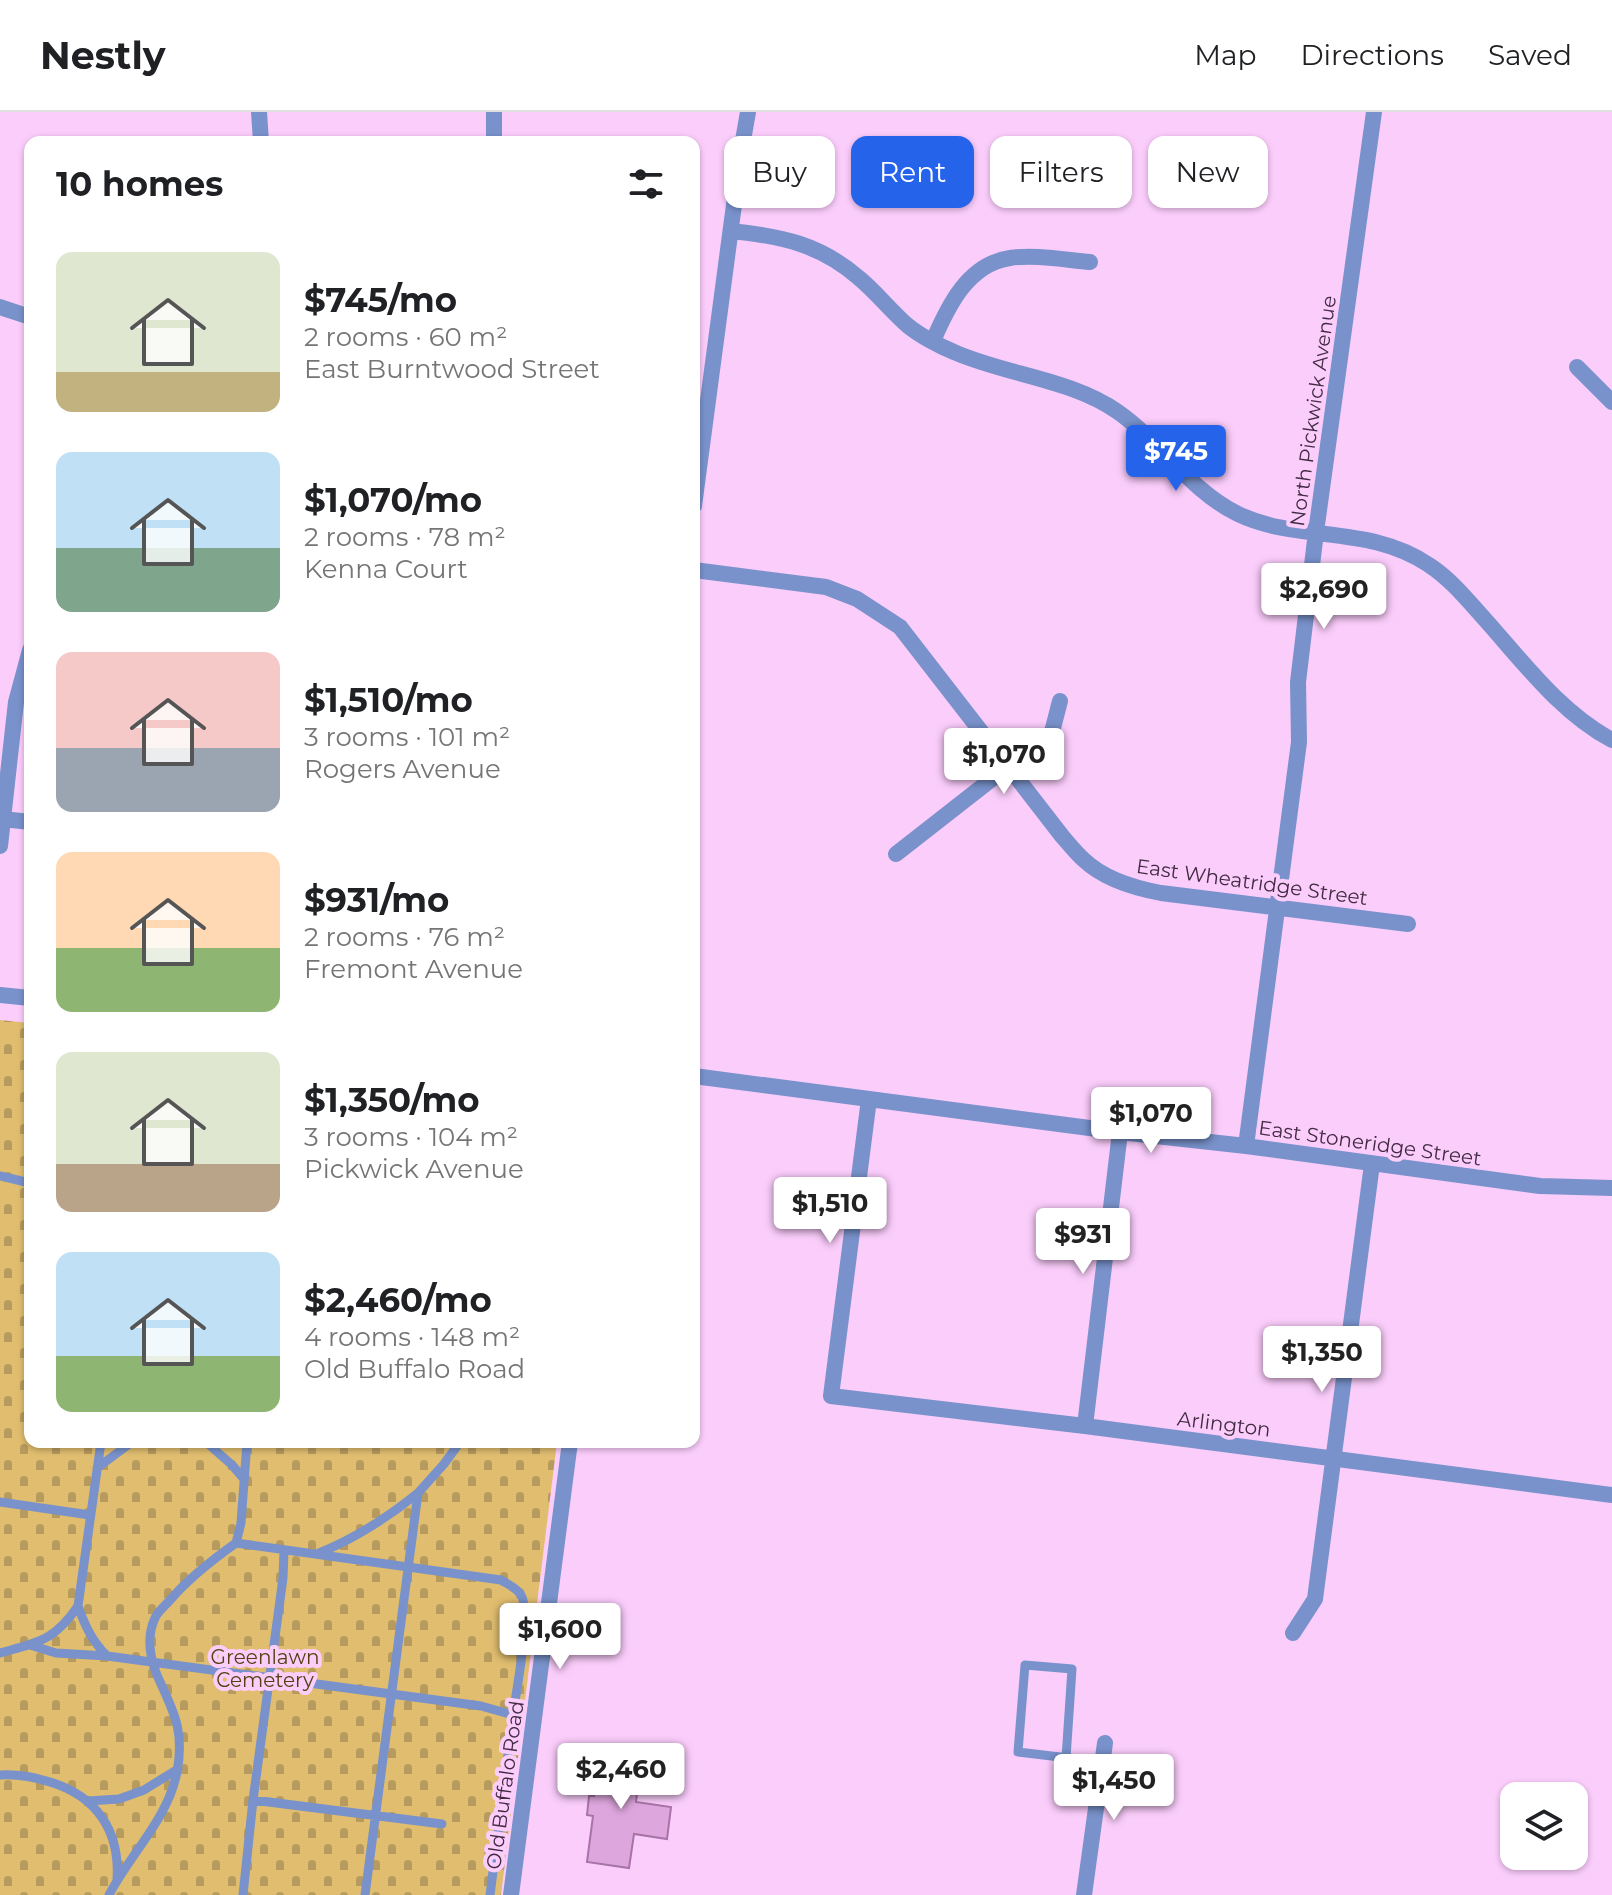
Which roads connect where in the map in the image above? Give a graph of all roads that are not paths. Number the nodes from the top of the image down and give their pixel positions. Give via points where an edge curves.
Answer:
1 (259, 112) edge
2 (494, 112) edge
3 (748, 112) edge
4 (1374, 112) edge
5 (261, 136) edge
6 (494, 136) edge
7 (731, 231) junction
8 (1090, 262) dead end
9 (0, 307) edge
10 (24, 315) edge
11 (933, 341) junction
12 (1577, 367) dead end
13 (1612, 402) edge
14 (700, 430) edge
15 (1316, 532) junction
16 (700, 571) edge
17 (24, 672) edge
18 (1060, 701) dead end
19 (1612, 740) edge
20 (1009, 767) junction
21 (3, 819) junction
22 (24, 821) edge
23 (0, 846) edge
24 (896, 854) dead end
25 (1277, 908) junction
26 (1408, 924) dead end
27 (0, 995) edge
28 (24, 997) edge
29 (700, 1077) edge
30 (869, 1099) junction
31 (1120, 1132) junction
32 (1246, 1146) junction
33 (1372, 1164) junction
34 (0, 1176) edge
35 (24, 1182) edge
36 (1612, 1188) edge
37 (1085, 1426) junction
38 (100, 1448) edge
39 (124, 1448) edge
40 (213, 1448) edge
41 (247, 1448) edge
42 (456, 1448) edge
43 (569, 1448) edge
44 (1334, 1458) junction
45 (97, 1468) junction
46 (244, 1479) junction
47 (418, 1493) junction
48 (1612, 1495) edge
49 (0, 1502) edge
50 (90, 1515) junction
51 (236, 1543) junction
52 (284, 1550) junction
53 (315, 1554) junction
54 (409, 1567) junction
55 (78, 1606) junction
56 (1293, 1633) dead end
57 (30, 1645) junction
58 (0, 1653) edge
59 (107, 1656) junction
60 (153, 1662) junction
61 (271, 1677) junction
62 (392, 1693) junction
63 (513, 1715) junction
64 (1105, 1743) dead end
65 (1066, 1758) junction
66 (1102, 1762) junction
67 (178, 1769) junction
68 (0, 1775) edge
69 (253, 1800) junction
70 (88, 1801) junction
71 (376, 1816) junction
72 (442, 1824) dead end
73 (117, 1879) junction
74 (109, 1895) edge
75 (243, 1895) edge
76 (365, 1895) edge
77 (490, 1895) edge
78 (511, 1895) edge
79 (1084, 1895) edge

1 - 5 street
2 - 6 street
3 - 7 street
4 - 15 street, North Pickwick Avenue
7 - 11 street via 781,237 829,256 858,276 907,325
7 - 14 street
8 - 11 street via 1020,257 990,264 957,294
9 - 10 street
11 - 15 street via 969,358 1085,394 1145,433 1222,506 1265,524
12 - 13 street
15 - 19 street via 1389,545 1430,566 1455,586 1561,704
15 - 25 street, North Pickwick Avenue via 1298,682 1299,742
16 - 20 street, East Wheatridge Street via 826,587 872,607 900,627
17 - 21 street
18 - 20 street via 1052,732
20 - 24 street
20 - 25 street, East Wheatridge Street via 1085,862 1114,879 1153,891
21 - 22 street
21 - 23 street
25 - 26 street, East Wheatridge Street
25 - 32 street, North Pickwick Avenue
27 - 28 street
29 - 30 street, East Stoneridge Street
30 - 31 street, East Stoneridge Street
30 - 37 street, Arlington via 831,1396
31 - 32 street, East Stoneridge Street
31 - 37 street
32 - 33 street, East Stoneridge Street
33 - 36 street, East Stoneridge Street via 1540,1186
33 - 44 street
34 - 35 lane
37 - 44 street, Arlington
38 - 45 lane
39 - 45 lane
40 - 46 lane
41 - 46 lane
42 - 47 lane
43 - 78 street, Old Buffalo Road
44 - 48 street, Arlington
44 - 56 street via 1315,1599
45 - 50 lane
46 - 51 lane
47 - 53 lane via 346,1542
47 - 54 lane
49 - 50 lane
50 - 55 lane
51 - 52 lane
51 - 60 lane via 185,1583 155,1618 149,1648
52 - 53 lane
52 - 61 lane
53 - 54 lane
54 - 62 lane
54 - 63 lane via 501,1580 520,1592 524,1627
55 - 57 lane via 63,1627
55 - 59 lane via 94,1642
57 - 58 lane
57 - 59 lane via 56,1653
59 - 60 lane
60 - 61 lane
60 - 67 lane via 178,1724
61 - 62 lane
61 - 69 lane
62 - 63 lane
62 - 71 lane
63 - 77 lane
64 - 66 street
65 - 65 lane via 1018,1752 1025,1665 1072,1669
65 - 66 lane
66 - 79 street
67 - 70 lane via 119,1799
67 - 73 lane via 156,1823
68 - 70 lane via 38,1779
69 - 71 lane
69 - 75 lane
70 - 73 lane via 108,1828
71 - 72 lane
71 - 76 lane
73 - 74 lane

